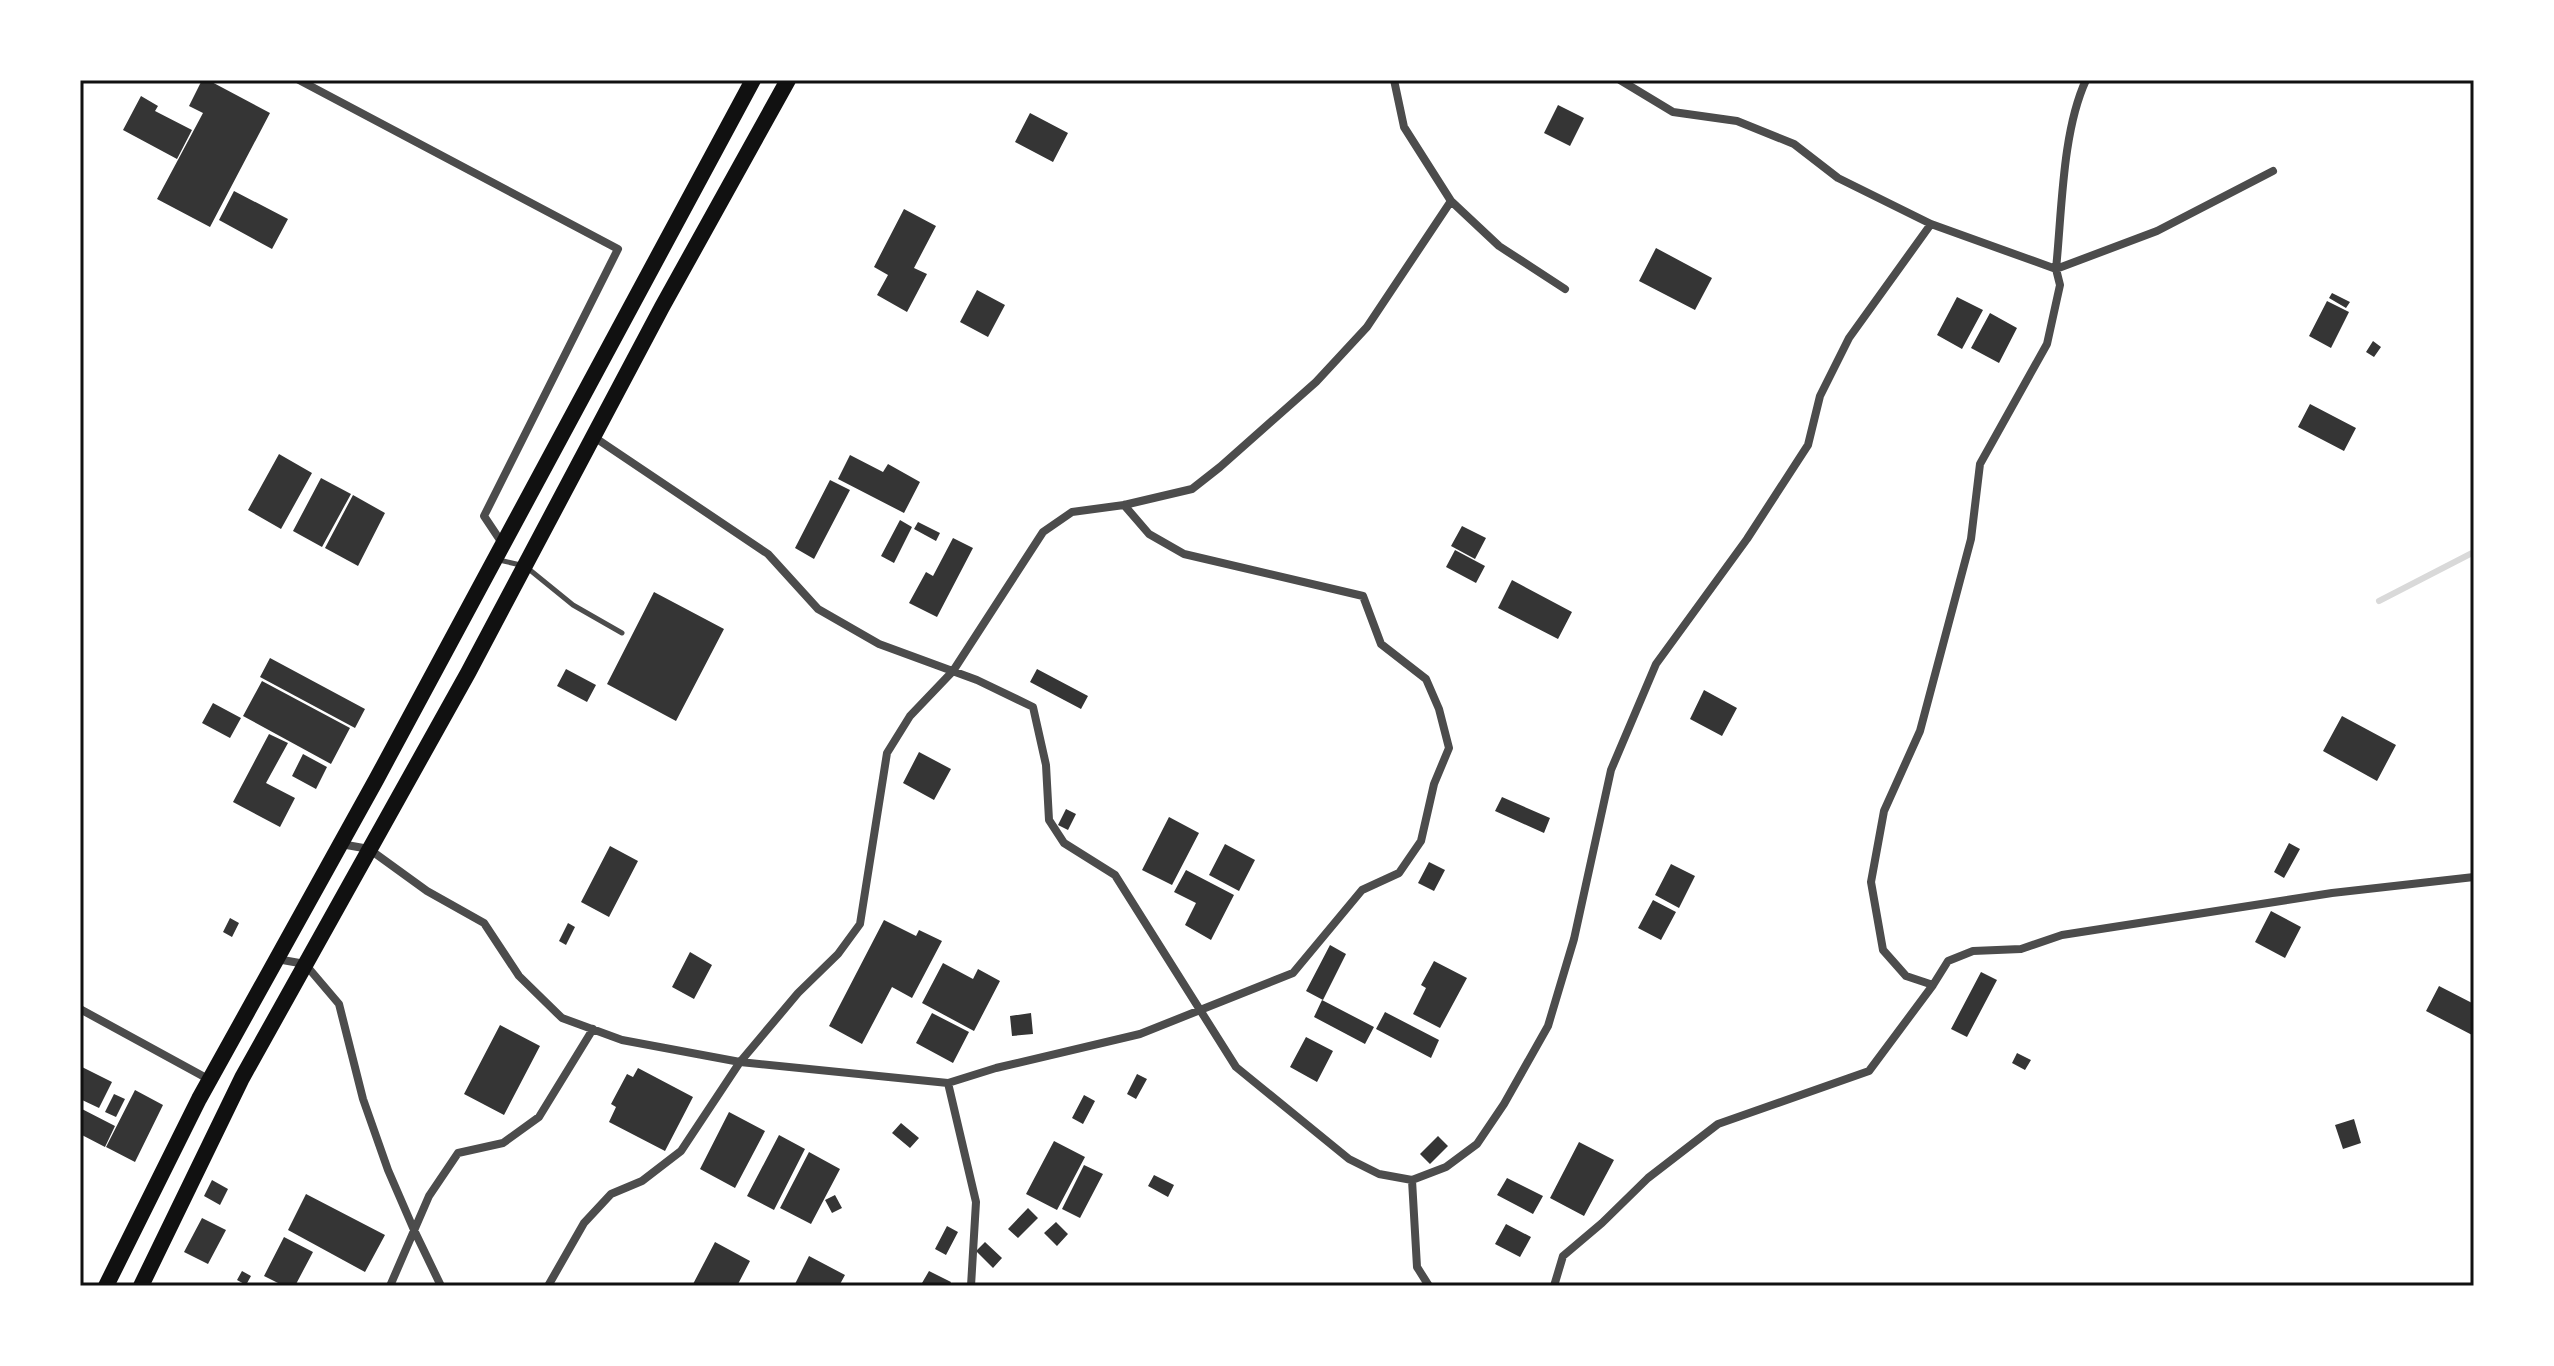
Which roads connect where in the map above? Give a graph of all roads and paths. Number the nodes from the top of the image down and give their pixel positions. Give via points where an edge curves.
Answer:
1 (299, 80) edge
2 (753, 80) edge
3 (788, 80) edge
4 (1394, 80) edge
5 (1620, 80) edge
6 (2086, 80) edge
7 (2273, 171) dead end
8 (1451, 201) junction
9 (1931, 224) junction
10 (2056, 269) junction
11 (1565, 289) dead end
12 (593, 437) junction
13 (1124, 505) junction
14 (503, 543) junction
15 (495, 559) junction
16 (525, 566) junction
17 (622, 633) dead end
18 (953, 671) junction
19 (340, 844) junction
20 (369, 849) junction
21 (2474, 877) edge
22 (276, 959) junction
23 (305, 964) junction
24 (1933, 985) junction
25 (80, 1009) edge
26 (1202, 1011) junction
27 (593, 1029) junction
28 (740, 1062) junction
29 (210, 1080) junction
30 (948, 1083) junction
31 (1412, 1180) junction
32 (414, 1230) junction
33 (106, 1286) edge
34 (141, 1286) edge
35 (390, 1286) edge
36 (441, 1286) edge
37 (548, 1286) edge
38 (971, 1286) edge
39 (1429, 1286) edge
40 (1554, 1286) edge

1 - 14 street via 618,249 484,516
2 - 14 main road
3 - 12 main road
4 - 8 street via 1404,127
5 - 9 street via 1673,112 1737,121 1794,144 1838,178
6 - 10 street via 2067,153
7 - 10 street via 2157,231
8 - 11 street via 1499,246
8 - 13 street via 1367,327 1316,382 1192,489
9 - 10 street
9 - 31 street via 1849,338 1820,396 1808,445 1656,664 1611,770 1574,939 1548,1026 1477,1144 1446,1167
10 - 24 street via 2060,285 2047,344 1980,464 1971,539 1920,731 1884,811 1871,882 1883,950 1906,976
12 - 16 main road
12 - 18 street via 768,554 818,609 879,644
13 - 18 street via 1072,512 1043,532
13 - 26 street via 1149,534 1184,554 1363,596 1381,644 1426,679 1449,748 1421,841 1399,873 1362,890 1293,973
14 - 15 main road
15 - 16 lane
15 - 19 main road
16 - 17 lane via 573,605
16 - 20 main road
18 - 26 street via 1033,707 1046,765 1049,820 1064,843 1115,875
18 - 28 street via 910,716 887,753 860,924
19 - 20 street
19 - 22 main road
20 - 23 main road
20 - 27 street via 484,923 519,976 551,1008 562,1018
21 - 24 street via 2062,935 2021,949 1973,951 1948,961
22 - 23 street
22 - 29 main road
23 - 32 street via 339,1004 363,1099
23 - 34 main road via 242,1078
24 - 40 street via 1869,1071 1718,1124 1648,1178 1563,1256
25 - 29 street
26 - 30 street via 1140,1034
26 - 31 street via 1236,1067 1349,1159 1379,1174
27 - 28 street via 622,1040
27 - 32 street via 539,1117 503,1143 458,1153
28 - 30 street
28 - 37 street via 681,1151 642,1181 611,1194 584,1223
29 - 33 main road
30 - 38 street via 976,1202
31 - 39 street via 1417,1267
32 - 35 street
32 - 36 street

